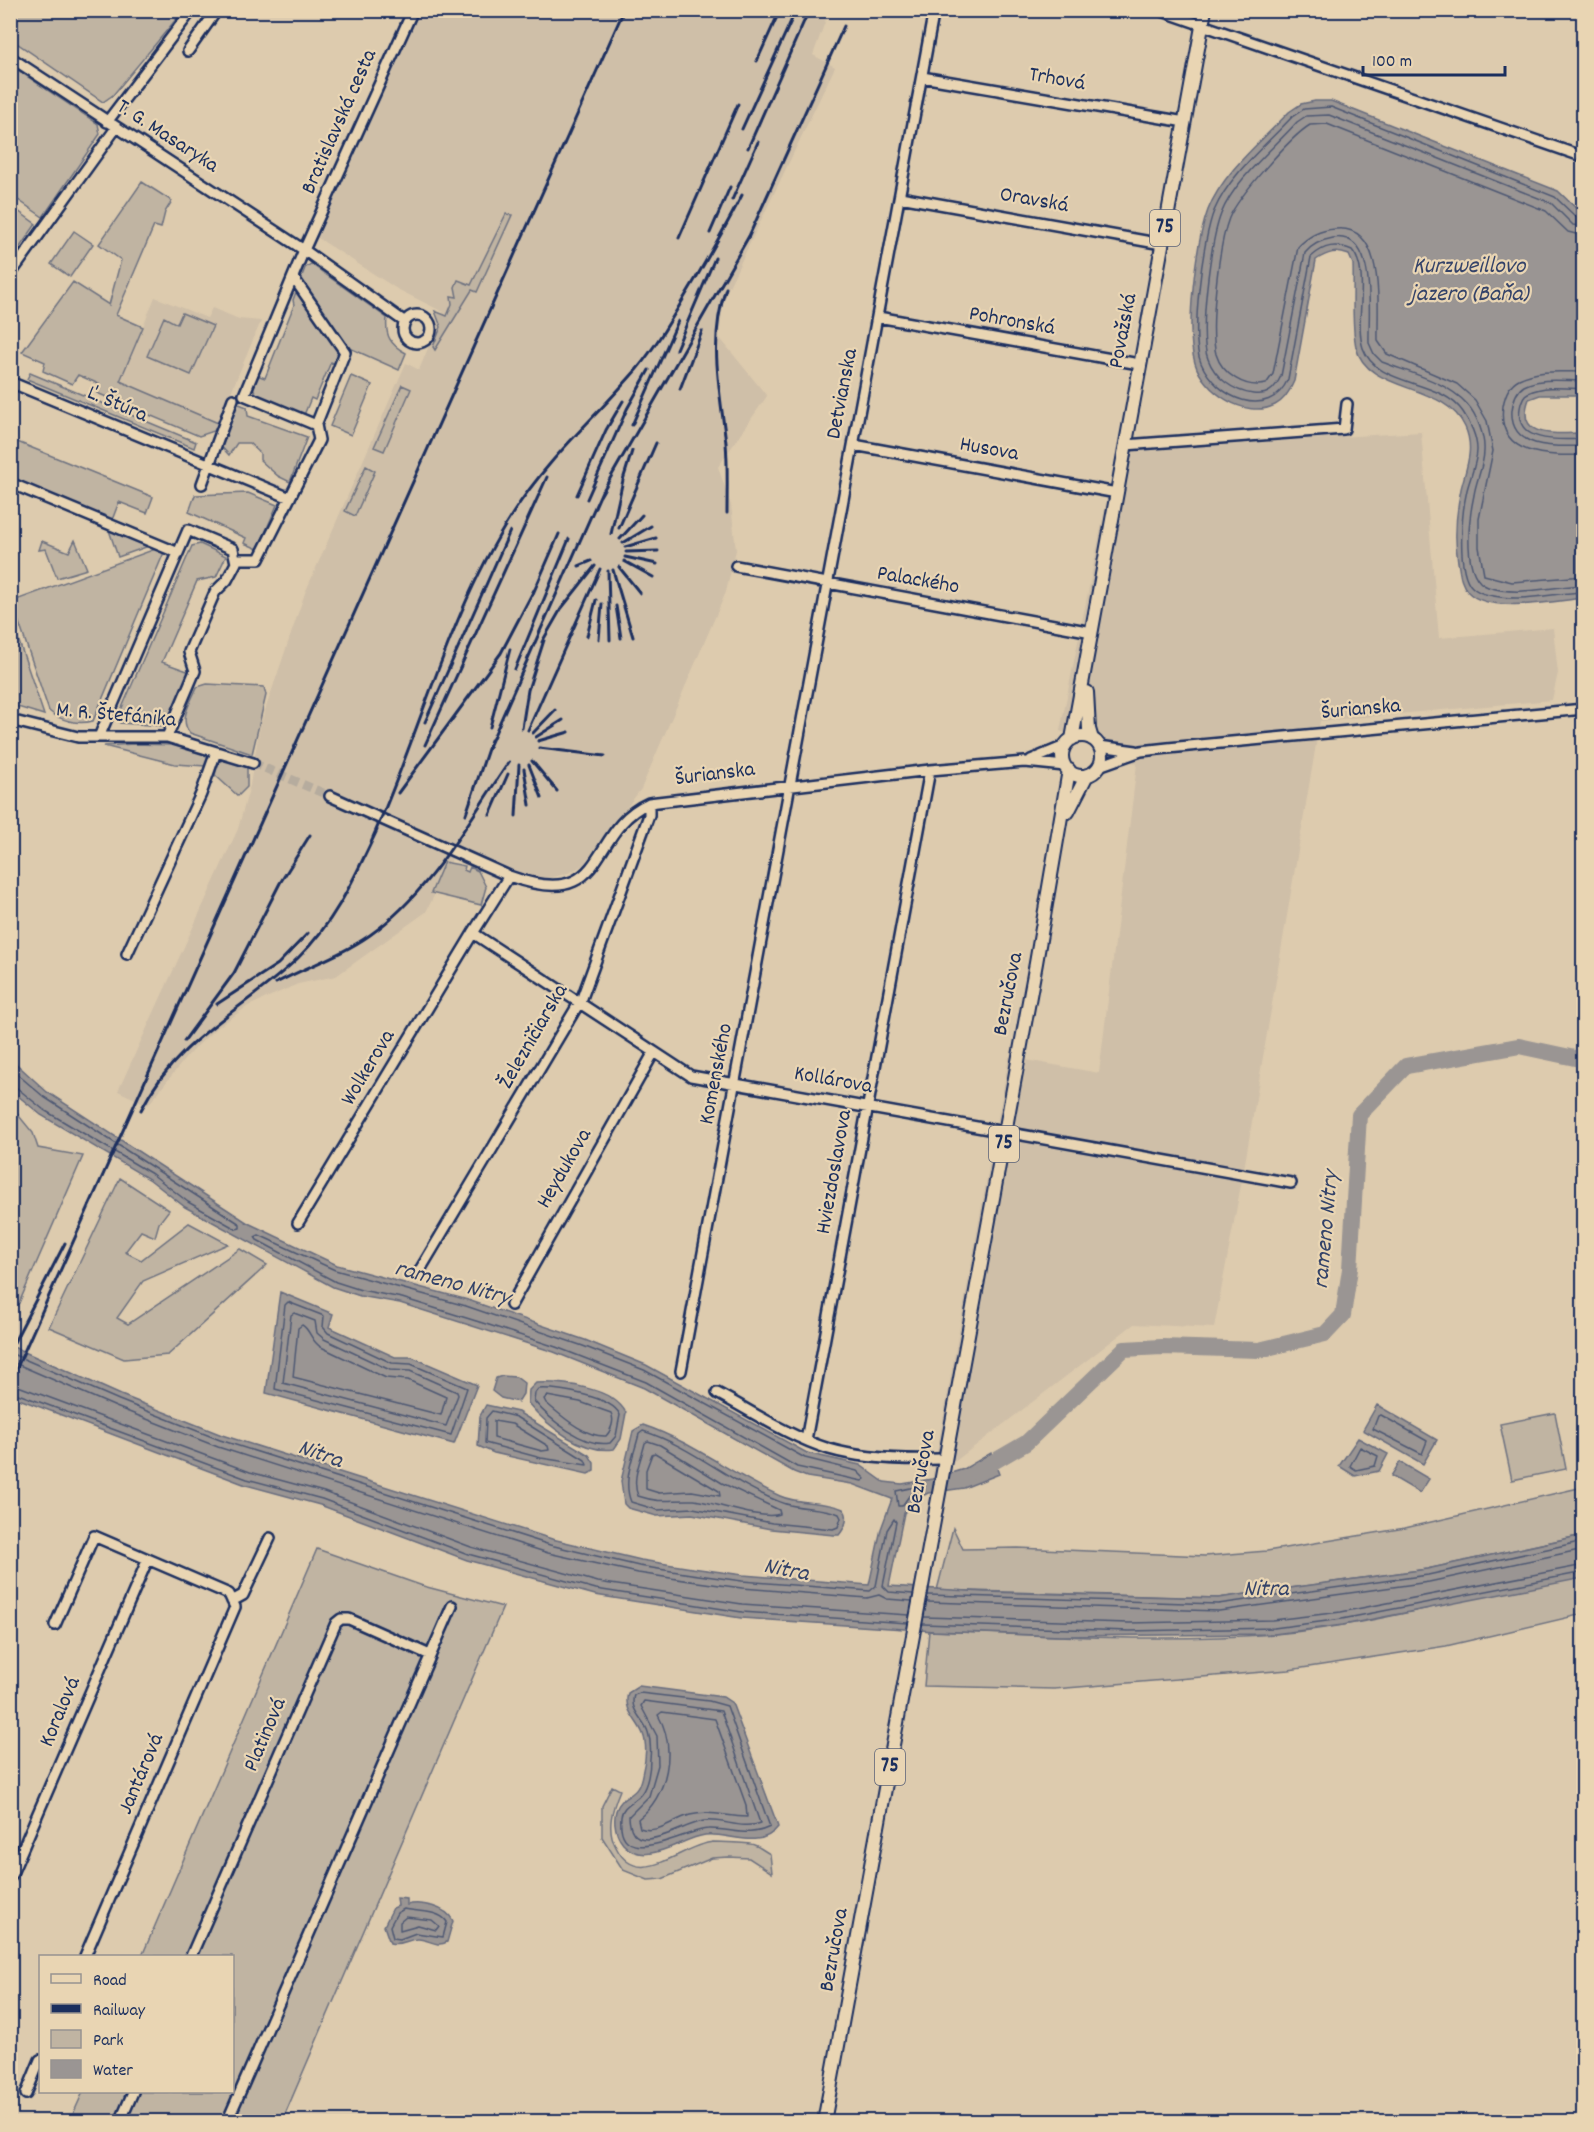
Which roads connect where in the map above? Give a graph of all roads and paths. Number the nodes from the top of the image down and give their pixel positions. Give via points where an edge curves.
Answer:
1 (192, 10) edge
2 (217, 10) edge
3 (412, 10) edge
4 (934, 10) edge
5 (1159, 10) edge
6 (1205, 10) edge
7 (1202, 25) junction
8 (188, 51) dead end
9 (10, 57) edge
10 (922, 77) junction
11 (107, 122) junction
12 (1185, 122) junction
13 (116, 128) junction
14 (1584, 157) edge
15 (900, 197) junction
16 (1162, 244) junction
17 (304, 250) junction
18 (10, 275) edge
19 (293, 277) junction
20 (878, 317) junction
21 (405, 322) dead end
22 (1139, 364) junction
23 (10, 382) edge
24 (233, 399) dead end
25 (1347, 404) dead end
26 (316, 425) junction
27 (854, 445) junction
28 (1125, 445) junction
29 (208, 465) junction
30 (10, 483) edge
31 (202, 484) dead end
32 (1117, 493) junction
33 (290, 498) junction
34 (177, 552) junction
35 (236, 559) junction
36 (736, 566) dead end
37 (828, 584) junction
38 (1092, 632) junction
39 (1087, 660) junction
40 (1584, 709) edge
41 (10, 720) edge
42 (167, 736) junction
43 (99, 737) junction
44 (1068, 742) junction
45 (1096, 742) junction
46 (1141, 751) junction
47 (216, 752) junction
48 (1025, 762) junction
49 (252, 763) tunnel mouth
50 (1099, 766) junction
51 (1067, 768) junction
52 (930, 770) junction
53 (1087, 775) junction
54 (791, 785) junction
55 (330, 796) tunnel mouth
56 (650, 803) junction
57 (1059, 830) junction
58 (509, 876) junction
59 (473, 933) junction
60 (127, 954) dead end
61 (578, 1004) junction
62 (654, 1052) junction
63 (736, 1083) junction
64 (866, 1107) junction
65 (1006, 1132) junction
66 (1291, 1183) dead end
67 (298, 1224) dead end
68 (417, 1275) dead end
69 (511, 1305) dead end
70 (681, 1371) dead end
71 (717, 1392) dead end
72 (806, 1440) junction
73 (942, 1463) junction
74 (270, 1538) dead end
75 (147, 1561) junction
76 (233, 1604) junction
77 (452, 1605) dead end
78 (55, 1625) dead end
79 (430, 1655) junction
80 (10, 1878) edge
81 (85, 1955) edge
82 (191, 1955) edge
83 (39, 2062) edge
84 (132, 2093) edge
85 (26, 2094) dead end
86 (120, 2121) edge
87 (227, 2121) edge
88 (824, 2121) edge

1 - 11 street
2 - 8 street
3 - 17 street, Bratislavská cesta
4 - 10 street, Detvianska
5 - 7 street
6 - 7 main road, Považská / 75
7 - 12 main road, Považská / 75
7 - 14 street
9 - 11 street, T. G. Masaryka
10 - 12 street, Trhová
10 - 15 street, Detvianska
11 - 13 street, T. G. Masaryka
12 - 16 main road, Považská / 75
13 - 17 street, T. G. Masaryka
13 - 18 street
15 - 16 street, Oravská
15 - 20 street, Detvianska
16 - 22 main road, Považská / 75
17 - 19 street, Bratislavská cesta
17 - 21 street, T. G. Masaryka
19 - 26 street via 345,352
19 - 26 street, Bratislavská cesta via 244,395
20 - 22 street, Pohronská
20 - 27 street, Detvianska
22 - 28 main road, Považská / 75
23 - 29 street, Ľ. Štúra
24 - 29 street
25 - 28 street via 1344,429
26 - 33 street via 319,440
27 - 32 street, Husova
27 - 37 street, Detvianska
28 - 32 main road, Považská / 75
29 - 31 street
29 - 33 street, Ľ. Štúra
30 - 34 street
32 - 38 main road, Považská / 75 via 1115,531
33 - 35 street via 260,559
34 - 35 street via 188,530 233,549
34 - 43 street
35 - 42 street via 227,580 215,592 189,652 195,671
36 - 37 street, Palackého
37 - 38 street, Palackého
37 - 54 street, Detvianska
38 - 39 main road, Považská / 75
39 - 44 main road, Považská / 75
39 - 45 main road, Považská / 75 via 1087,706
40 - 46 street, Šurianska
41 - 43 street, M. R. Štefánika via 62,734
42 - 43 street, M. R. Štefánika
42 - 47 street, M. R. Štefánika
44 - 45 main road via 1082,736
44 - 48 street, Šurianska
44 - 51 main road, Bezručova / 75 via 1062,756
45 - 46 street, Šurianska
45 - 50 main road, 75 via 1102,756
46 - 50 street, Šurianska
47 - 49 street, M. R. Štefánika
47 - 60 street via 202,796
48 - 51 street, Šurianska
48 - 52 street, Šurianska
50 - 53 main road, Bezručova / 75
51 - 53 main road via 1077,775
51 - 57 main road, Bezručova / 75
52 - 54 street, Šurianska
52 - 64 street, Hviezdoslavova
53 - 57 main road, Bezručova / 75
54 - 56 street, Šurianska
54 - 63 street, Komenského
55 - 58 street, Šurianska
56 - 58 street, Šurianska via 629,817 593,866 577,879 545,887
56 - 61 street, Železničiarska via 649,815
57 - 65 main road, Bezručova / 75
58 - 59 street
59 - 61 street, Kollárova
59 - 67 street, Wolkerova
61 - 62 street, Kollárova
61 - 68 street, Železničiarska
62 - 63 street, Kollárova via 691,1076
62 - 69 street, Heydukova
63 - 64 street, Kollárova
63 - 70 street, Komenského
64 - 65 street, Kollárova
64 - 72 street, Hviezdoslavova
65 - 66 street, Kollárova
65 - 73 main road, Bezručova / 75
71 - 72 street
72 - 73 street via 851,1454
73 - 88 main road, Bezručova / 75 via 912,1651
74 - 76 street, Jantárová via 243,1595
75 - 76 street via 229,1594
75 - 78 street via 94,1536
75 - 80 street, Koralová
76 - 81 street, Jantárová
77 - 79 street
79 - 82 street, Platinová via 349,1619 336,1623
79 - 87 street
83 - 85 street
84 - 86 street

